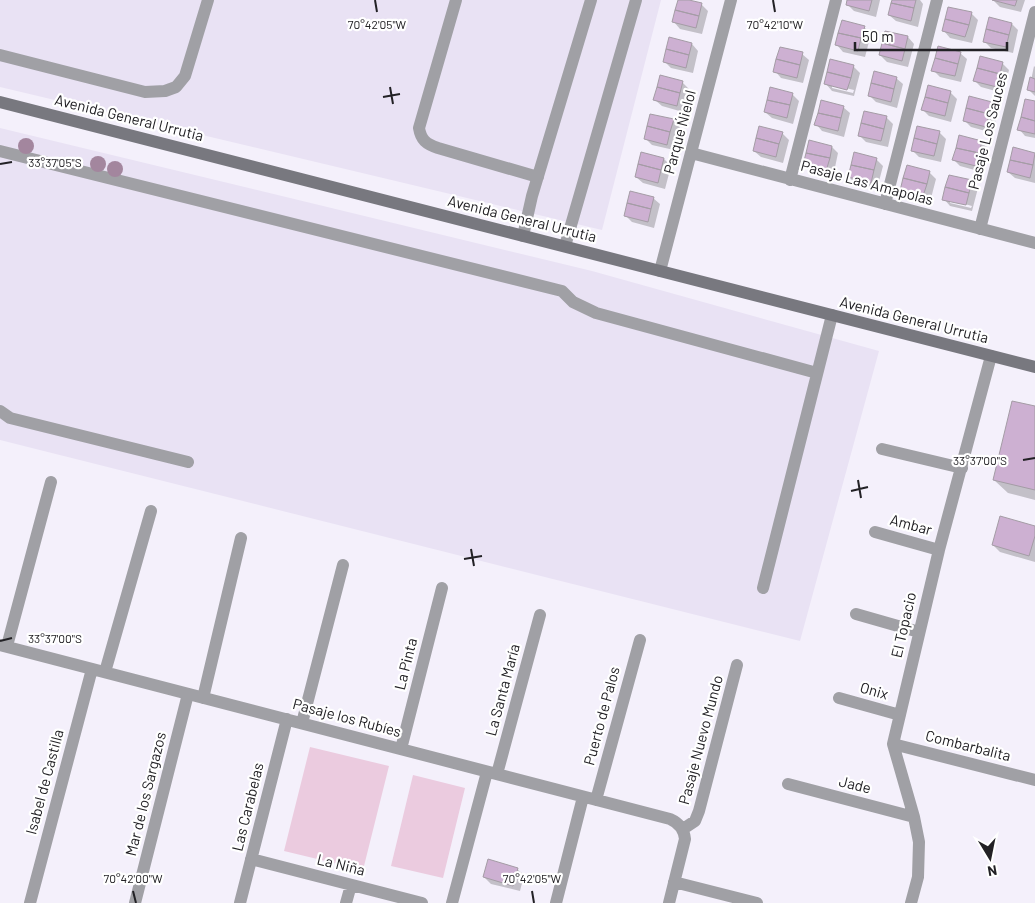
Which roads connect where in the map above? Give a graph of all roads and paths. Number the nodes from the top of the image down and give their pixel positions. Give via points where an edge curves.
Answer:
1 (208, 0) edge
2 (456, 0) edge
3 (591, 0) edge
4 (636, 0) edge
5 (731, 0) edge
6 (836, 0) edge
7 (937, 0) edge
8 (1035, 12) edge
9 (0, 55) edge
10 (0, 102) edge
11 (0, 151) edge
12 (691, 154) junction
13 (538, 177) junction
14 (790, 180) junction
15 (885, 204) junction
16 (980, 229) junction
17 (523, 236) junction
18 (1035, 243) edge
19 (565, 246) junction
20 (660, 271) junction
21 (832, 315) junction
22 (991, 356) junction
23 (1035, 367) edge
24 (817, 373) junction
25 (0, 411) edge
26 (882, 448) dead end
27 (188, 462) dead end
28 (962, 468) junction
29 (51, 482) dead end
30 (151, 511) dead end
31 (875, 532) dead end
32 (241, 538) dead end
33 (939, 550) junction
34 (343, 565) dead end
35 (442, 588) dead end
36 (763, 588) dead end
37 (540, 614) dead end
38 (856, 614) dead end
39 (919, 632) junction
40 (640, 640) dead end
41 (3, 646) edge
42 (737, 665) dead end
43 (92, 669) junction
44 (105, 672) junction
45 (188, 694) junction
46 (204, 698) junction
47 (840, 698) dead end
48 (900, 715) junction
49 (287, 719) junction
50 (302, 723) junction
51 (893, 744) junction
52 (401, 749) junction
53 (492, 773) junction
54 (1035, 780) edge
55 (788, 784) dead end
56 (583, 797) junction
57 (596, 800) junction
58 (914, 817) junction
59 (683, 829) junction
60 (251, 859) junction
61 (674, 882) junction
62 (351, 885) junction
63 (30, 903) edge
64 (135, 903) edge
65 (240, 903) edge
66 (346, 903) edge
67 (422, 903) edge
68 (452, 903) edge
69 (556, 903) edge
70 (669, 903) edge
71 (756, 903) edge
72 (911, 903) edge

1 - 9 street via 185,76 176,86 165,91 145,92
2 - 13 street via 419,128 420,136 426,144
3 - 13 street
4 - 19 street
5 - 12 street, Parque Ńielol
6 - 14 street
7 - 15 street
8 - 16 street, Pasaje Los Sauces
10 - 17 main road, Avenida General Urrutia
11 - 24 street via 562,291 573,302 596,313
12 - 14 street, Pasaje Las Amapolas
12 - 20 street, Parque Ńielol
13 - 17 street
14 - 15 street, Pasaje Las Amapolas
15 - 16 street, Pasaje Las Amapolas
16 - 18 street, Pasaje Las Amapolas
17 - 19 main road, Avenida General Urrutia
19 - 20 main road, Avenida General Urrutia
20 - 21 main road, Avenida General Urrutia
21 - 22 main road, Avenida General Urrutia
21 - 24 street
22 - 23 main road, Avenida General Urrutia
22 - 28 street, El Topacio
24 - 36 street
25 - 27 street via 10,418
26 - 28 street
28 - 33 street, El Topacio
29 - 41 street
30 - 44 street
31 - 33 street, Ambar
32 - 46 street
33 - 39 street, El Topacio
34 - 50 street
35 - 52 street, La Pinta
37 - 53 street, La Santa María
38 - 39 street
39 - 48 street, El Topacio
40 - 57 street, Puerto de Palos
41 - 43 street, Pasaje los Rubíes
42 - 59 street, Pasaje Nuevo Mundo via 699,811 694,821
43 - 44 street, Pasaje los Rubíes
43 - 63 street, Isabel de Castilla
44 - 45 street, Pasaje los Rubíes
45 - 46 street, Pasaje los Rubíes
45 - 64 street, Mar de los Sargazos
46 - 49 street, Pasaje los Rubíes
47 - 48 street, Onix
48 - 51 street, El Topacio
49 - 50 street, Pasaje los Rubíes
49 - 60 street, Las Carabelas
50 - 52 street, Pasaje los Rubíes
51 - 54 street, Combarbalita
51 - 58 street, El Topacio
52 - 53 street, Pasaje los Rubíes
53 - 56 street, Pasaje los Rubíes
53 - 68 street, La Santa María
55 - 58 street, Jade
56 - 57 street, Pasaje los Rubíes
56 - 69 street
57 - 59 street, Pasaje los Rubíes via 670,819
58 - 72 street, El Topacio via 919,860
59 - 61 street via 685,839
60 - 62 street, La Niña
60 - 65 street, Las Carabelas
61 - 70 street
61 - 71 street
62 - 66 street
62 - 67 street, La Niña

